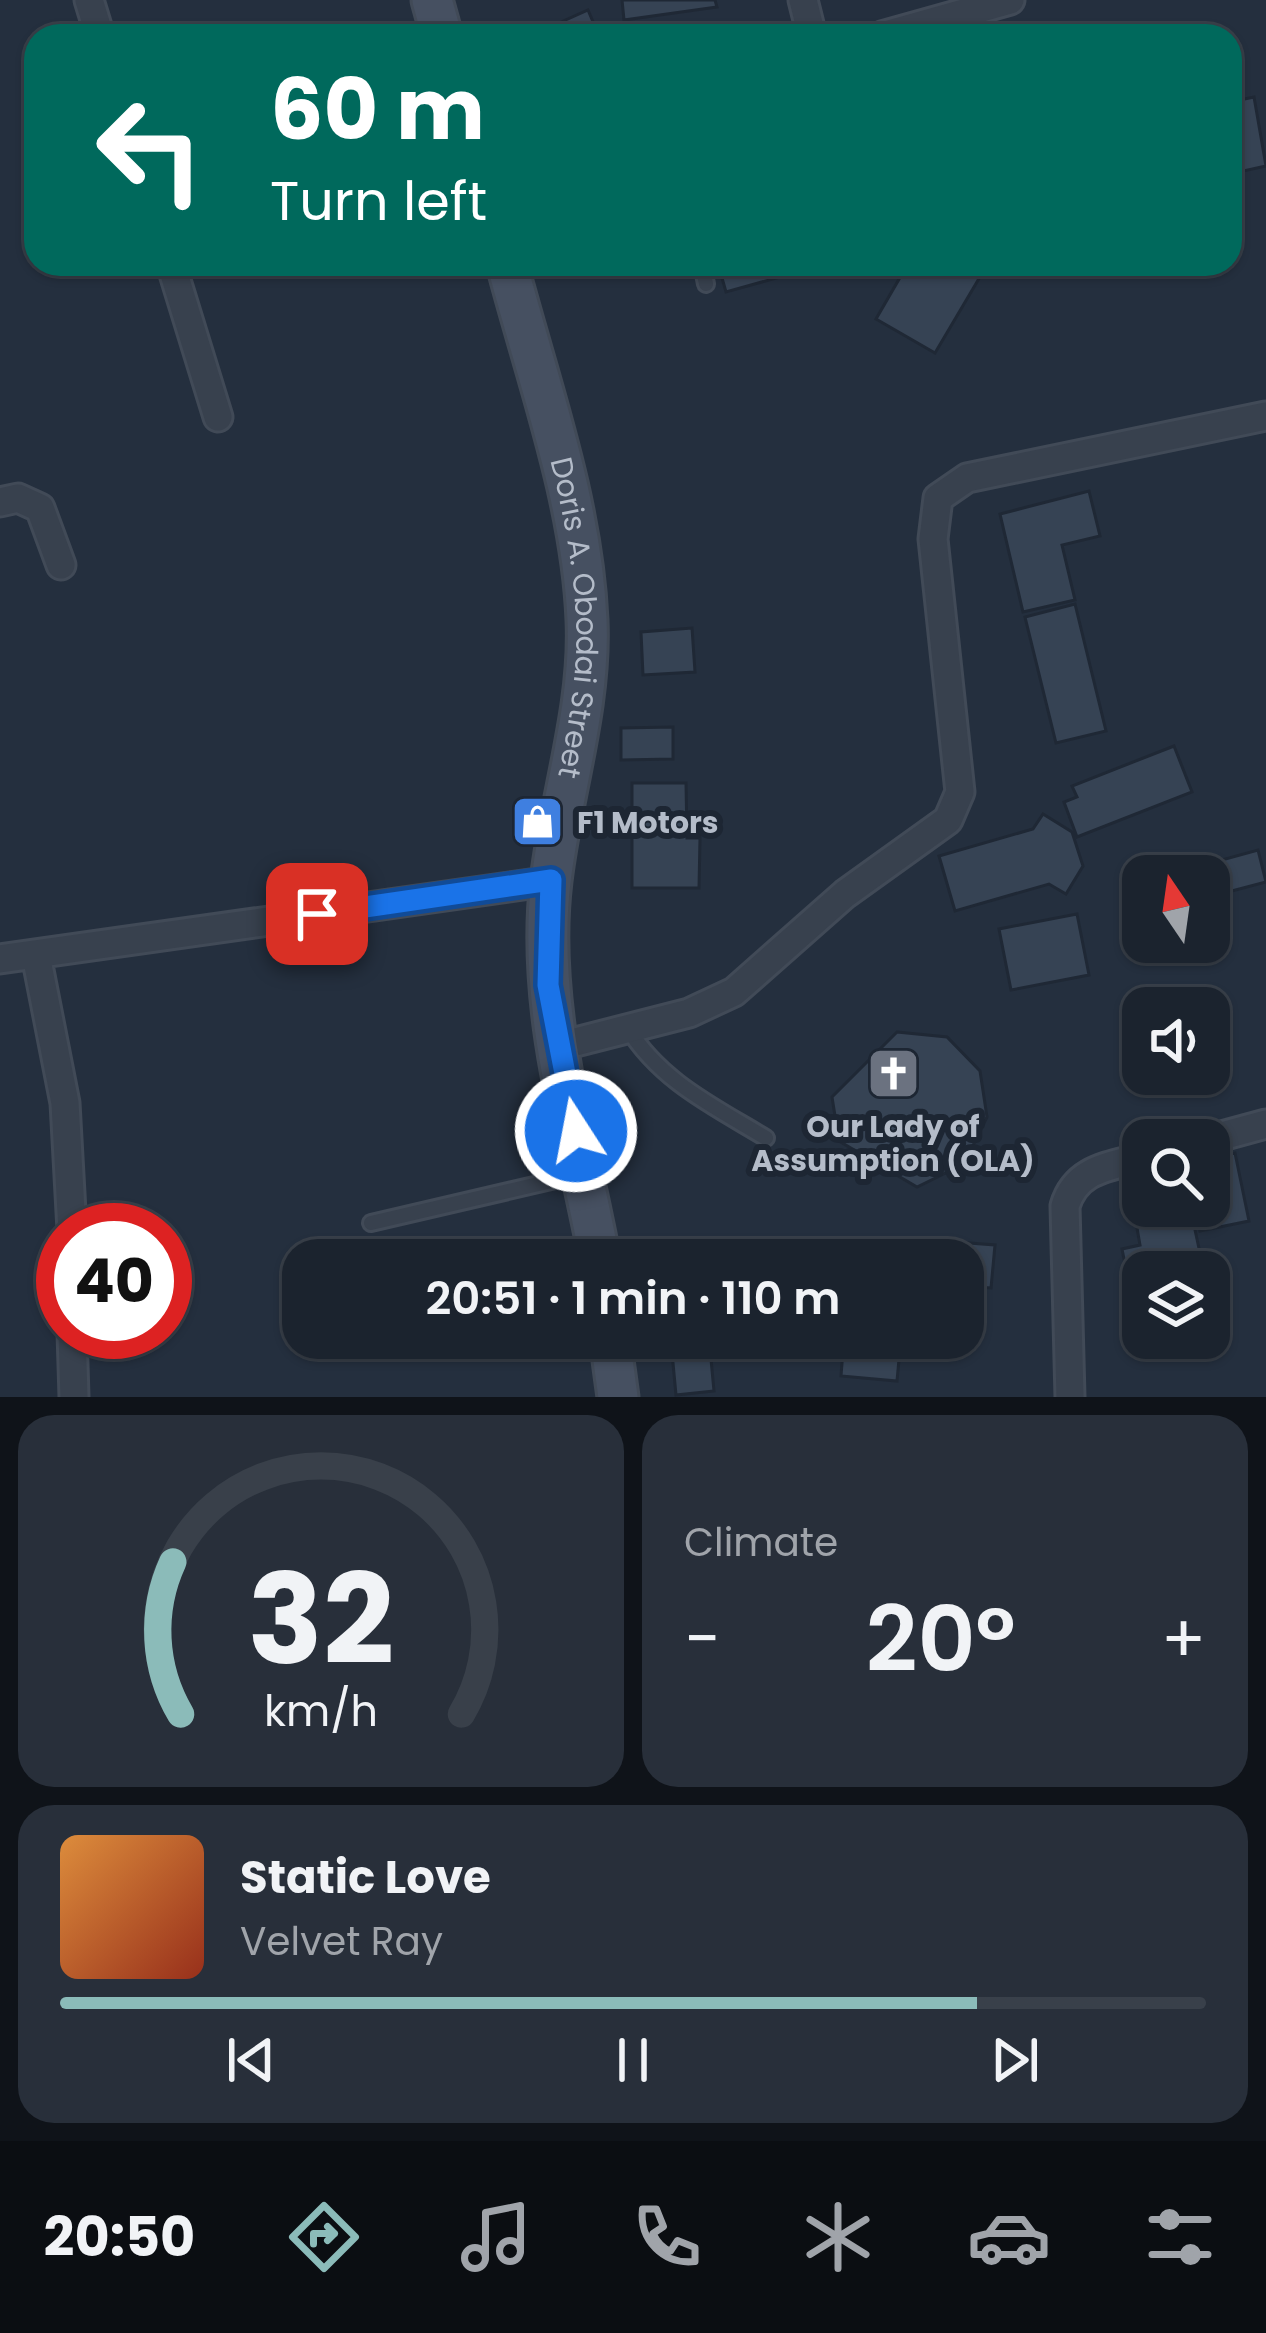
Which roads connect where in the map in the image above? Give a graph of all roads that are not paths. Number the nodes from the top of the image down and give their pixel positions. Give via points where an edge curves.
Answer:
1 (1010, 0) edge
2 (925, 24) edge
3 (175, 276) edge
4 (510, 276) edge
5 (704, 276) edge
6 (706, 284) dead end
7 (1266, 416) edge
8 (218, 417) dead end
9 (0, 502) edge
10 (61, 566) dead end
11 (551, 880) junction
12 (36, 955) junction
13 (0, 959) edge
14 (628, 1028) junction
15 (560, 1046) junction
16 (1266, 1124) edge
17 (1230, 1134) edge
18 (766, 1138) dead end
19 (1122, 1163) edge
20 (584, 1174) junction
21 (71, 1203) edge
22 (371, 1223) dead end
23 (596, 1239) edge
24 (73, 1359) edge
25 (613, 1359) edge
26 (74, 1397) edge
27 (618, 1397) edge
28 (1070, 1397) edge

1 - 2 street
3 - 8 street
4 - 11 street, Doris A. Obodai Street via 567,491 588,622
5 - 6 lane
7 - 14 street via 967,478 938,498 933,538 960,792 948,820 845,894 734,992
9 - 10 street via 18,498 40,508
11 - 12 street
11 - 15 street, Doris A. Obodai Street via 548,985
12 - 13 street
12 - 21 street via 65,1103
14 - 15 street
14 - 18 lane via 672,1081
15 - 20 street, Doris A. Obodai Street
16 - 17 street
19 - 28 street via 1071,1184 1064,1206
20 - 22 lane
20 - 23 street, Doris A. Obodai Street
24 - 26 street
25 - 27 street

